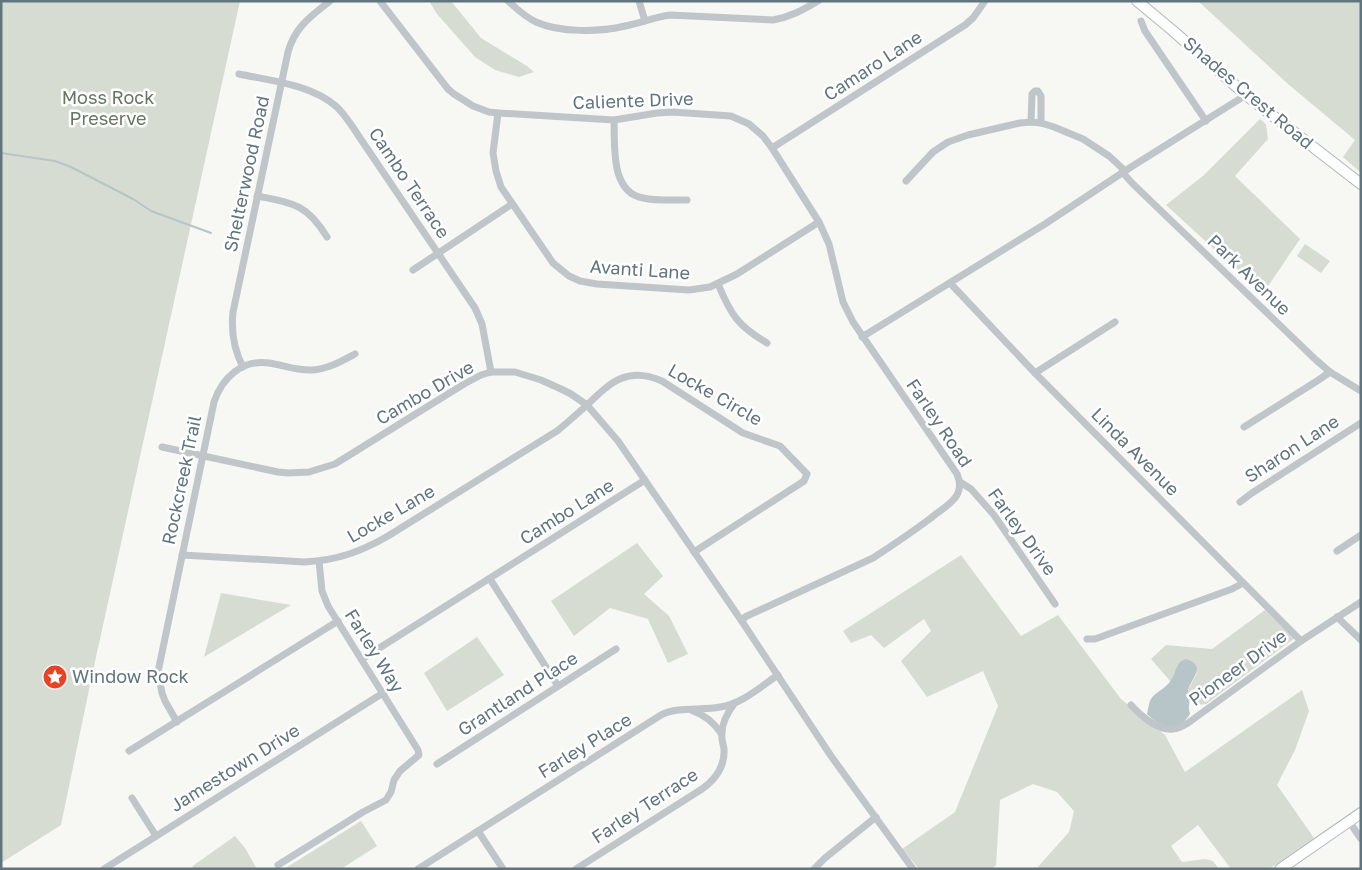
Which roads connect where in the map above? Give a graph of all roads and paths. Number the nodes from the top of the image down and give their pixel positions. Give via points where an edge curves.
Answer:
1 (330, 1) edge
2 (380, 1) edge
3 (508, 1) edge
4 (639, 1) edge
5 (818, 1) edge
6 (985, 1) edge
7 (1137, 1) edge
8 (645, 21) junction
9 (1141, 21) dead end
10 (239, 74) dead end
11 (282, 83) junction
12 (1246, 95) junction
13 (498, 113) junction
14 (614, 120) junction
15 (1206, 121) junction
16 (1031, 122) junction
17 (1041, 123) junction
18 (772, 148) junction
19 (1123, 173) junction
20 (906, 181) dead end
21 (1361, 184) edge
22 (258, 196) junction
23 (687, 200) dead end
24 (512, 204) junction
25 (819, 222) junction
26 (327, 237) dead end
27 (438, 253) junction
28 (413, 270) dead end
29 (950, 283) junction
30 (718, 284) junction
31 (1115, 322) dead end
32 (862, 337) junction
33 (767, 343) dead end
34 (355, 354) dead end
35 (243, 367) junction
36 (492, 372) junction
37 (1330, 372) junction
38 (1035, 373) junction
39 (1361, 391) edge
40 (587, 405) junction
41 (1361, 423) edge
42 (1244, 427) dead end
43 (162, 447) dead end
44 (203, 455) junction
45 (645, 480) junction
46 (960, 482) junction
47 (1240, 502) dead end
48 (1361, 535) edge
49 (1337, 551) dead end
50 (694, 552) junction
51 (182, 555) junction
52 (319, 561) junction
53 (490, 579) junction
54 (1243, 583) junction
55 (1361, 602) edge
56 (1055, 604) dead end
57 (1337, 617) junction
58 (741, 620) junction
59 (338, 621) junction
60 (1087, 639) dead end
61 (1361, 640) edge
62 (1301, 641) junction
63 (616, 649) dead end
64 (362, 659) junction
65 (778, 675) junction
66 (558, 686) junction
67 (382, 693) junction
68 (734, 704) junction
69 (1131, 705) dead end
70 (688, 710) junction
71 (177, 722) junction
72 (722, 733) junction
73 (129, 751) dead end
74 (437, 764) dead end
75 (132, 798) dead end
76 (1361, 813) edge
77 (876, 817) junction
78 (1349, 821) junction
79 (478, 831) junction
80 (156, 836) junction
81 (1361, 839) edge
82 (278, 865) dead end
83 (104, 869) edge
84 (418, 869) edge
85 (503, 869) edge
86 (576, 869) edge
87 (814, 869) edge
88 (913, 869) edge
89 (1280, 869) edge

1 - 11 street, Shelterwood Road via 303,23 294,36
2 - 13 street, Caliente Drive via 454,94 473,106
3 - 8 street via 526,16 554,28 605,30
4 - 8 street
5 - 8 street via 799,12 773,20 670,15
6 - 18 street, Camaro Lane via 965,25
7 - 12 street, Shades Crest Road
9 - 15 street
10 - 11 street, Cambo Terrace
11 - 22 street, Shelterwood Road
11 - 27 street, Cambo Terrace via 314,92 343,113
12 - 15 street
12 - 21 street, Shades Crest Road
13 - 14 street, Caliente Drive
13 - 24 street, Avanti Lane via 494,162 498,179
14 - 18 street, Caliente Drive via 665,112 732,116 756,129
14 - 23 street via 617,171 628,190 642,198
15 - 19 street
16 - 17 street, Park Avenue
16 - 17 street via 1032,94 1038,91 1041,96
16 - 20 street, Park Avenue via 968,134 948,142 933,152
17 - 19 street, Park Avenue via 1083,139
18 - 25 street, Caliente Drive
19 - 29 street
19 - 37 street, Park Avenue
22 - 26 street via 288,202 306,210
22 - 35 street, Shelterwood Road via 232,318 234,341
24 - 27 street
24 - 30 street, Avanti Lane via 553,263 574,279 597,284 689,290
25 - 30 street, Avanti Lane
25 - 32 street, Caliente Drive via 829,244 843,302
27 - 28 street
27 - 36 street, Cambo Terrace via 479,317
29 - 32 street
29 - 38 street, Linda Avenue
30 - 33 street via 736,320
31 - 38 street
32 - 46 street, Farley Road
34 - 35 street via 318,369 300,370 261,363
35 - 44 street, Rockcreek Trail via 227,378 217,393
36 - 40 street, Cambo Drive via 528,375 571,394
36 - 44 street, Cambo Drive via 464,384 359,450 324,468 309,472 269,470
37 - 39 street, Park Avenue
37 - 42 street
38 - 54 street, Linda Avenue
40 - 45 street, Cambo Drive
40 - 50 street, Locke Circle via 618,380 636,376 655,378 744,433 780,446 807,474 801,483
40 - 52 street, Locke Lane via 557,431 382,540 345,556
41 - 47 street, Sharon Lane
43 - 44 street, Cambo Drive
44 - 51 street, Rockcreek Trail
45 - 50 street
45 - 53 street, Cambo Lane
46 - 56 street, Farley Drive via 971,488 994,514
46 - 58 street, Farley Road via 958,494 949,504 890,547
48 - 49 street
50 - 58 street
51 - 52 street, Locke Lane
51 - 71 street, Rockcreek Trail via 158,672 165,700
52 - 59 street, Farley Way via 322,592
53 - 64 street, Cambo Lane
53 - 66 street
54 - 60 street via 1095,639
54 - 62 street, Linda Avenue
55 - 57 street, Pioneer Drive
57 - 61 street
57 - 62 street, Pioneer Drive
58 - 65 street
59 - 64 street, Farley Way
59 - 71 street
62 - 69 street, Pioneer Drive via 1180,728 1161,727 1140,715
63 - 66 street, Grantland Place
64 - 67 street, Farley Way
65 - 68 street, Farley Place
65 - 77 street
66 - 74 street, Grantland Place
67 - 80 street, Jamestown Drive
67 - 82 street, Farley Way via 419,754 400,771 386,800
68 - 70 street, Farley Place
68 - 72 street, Farley Terrace
70 - 72 street via 702,714
70 - 79 street, Farley Place via 661,715
71 - 73 street
72 - 86 street, Farley Terrace via 722,764 709,784
75 - 80 street
76 - 78 street
77 - 87 street
77 - 88 street
78 - 81 street
78 - 89 street
79 - 84 street, Farley Place
79 - 85 street
80 - 83 street, Jamestown Drive

